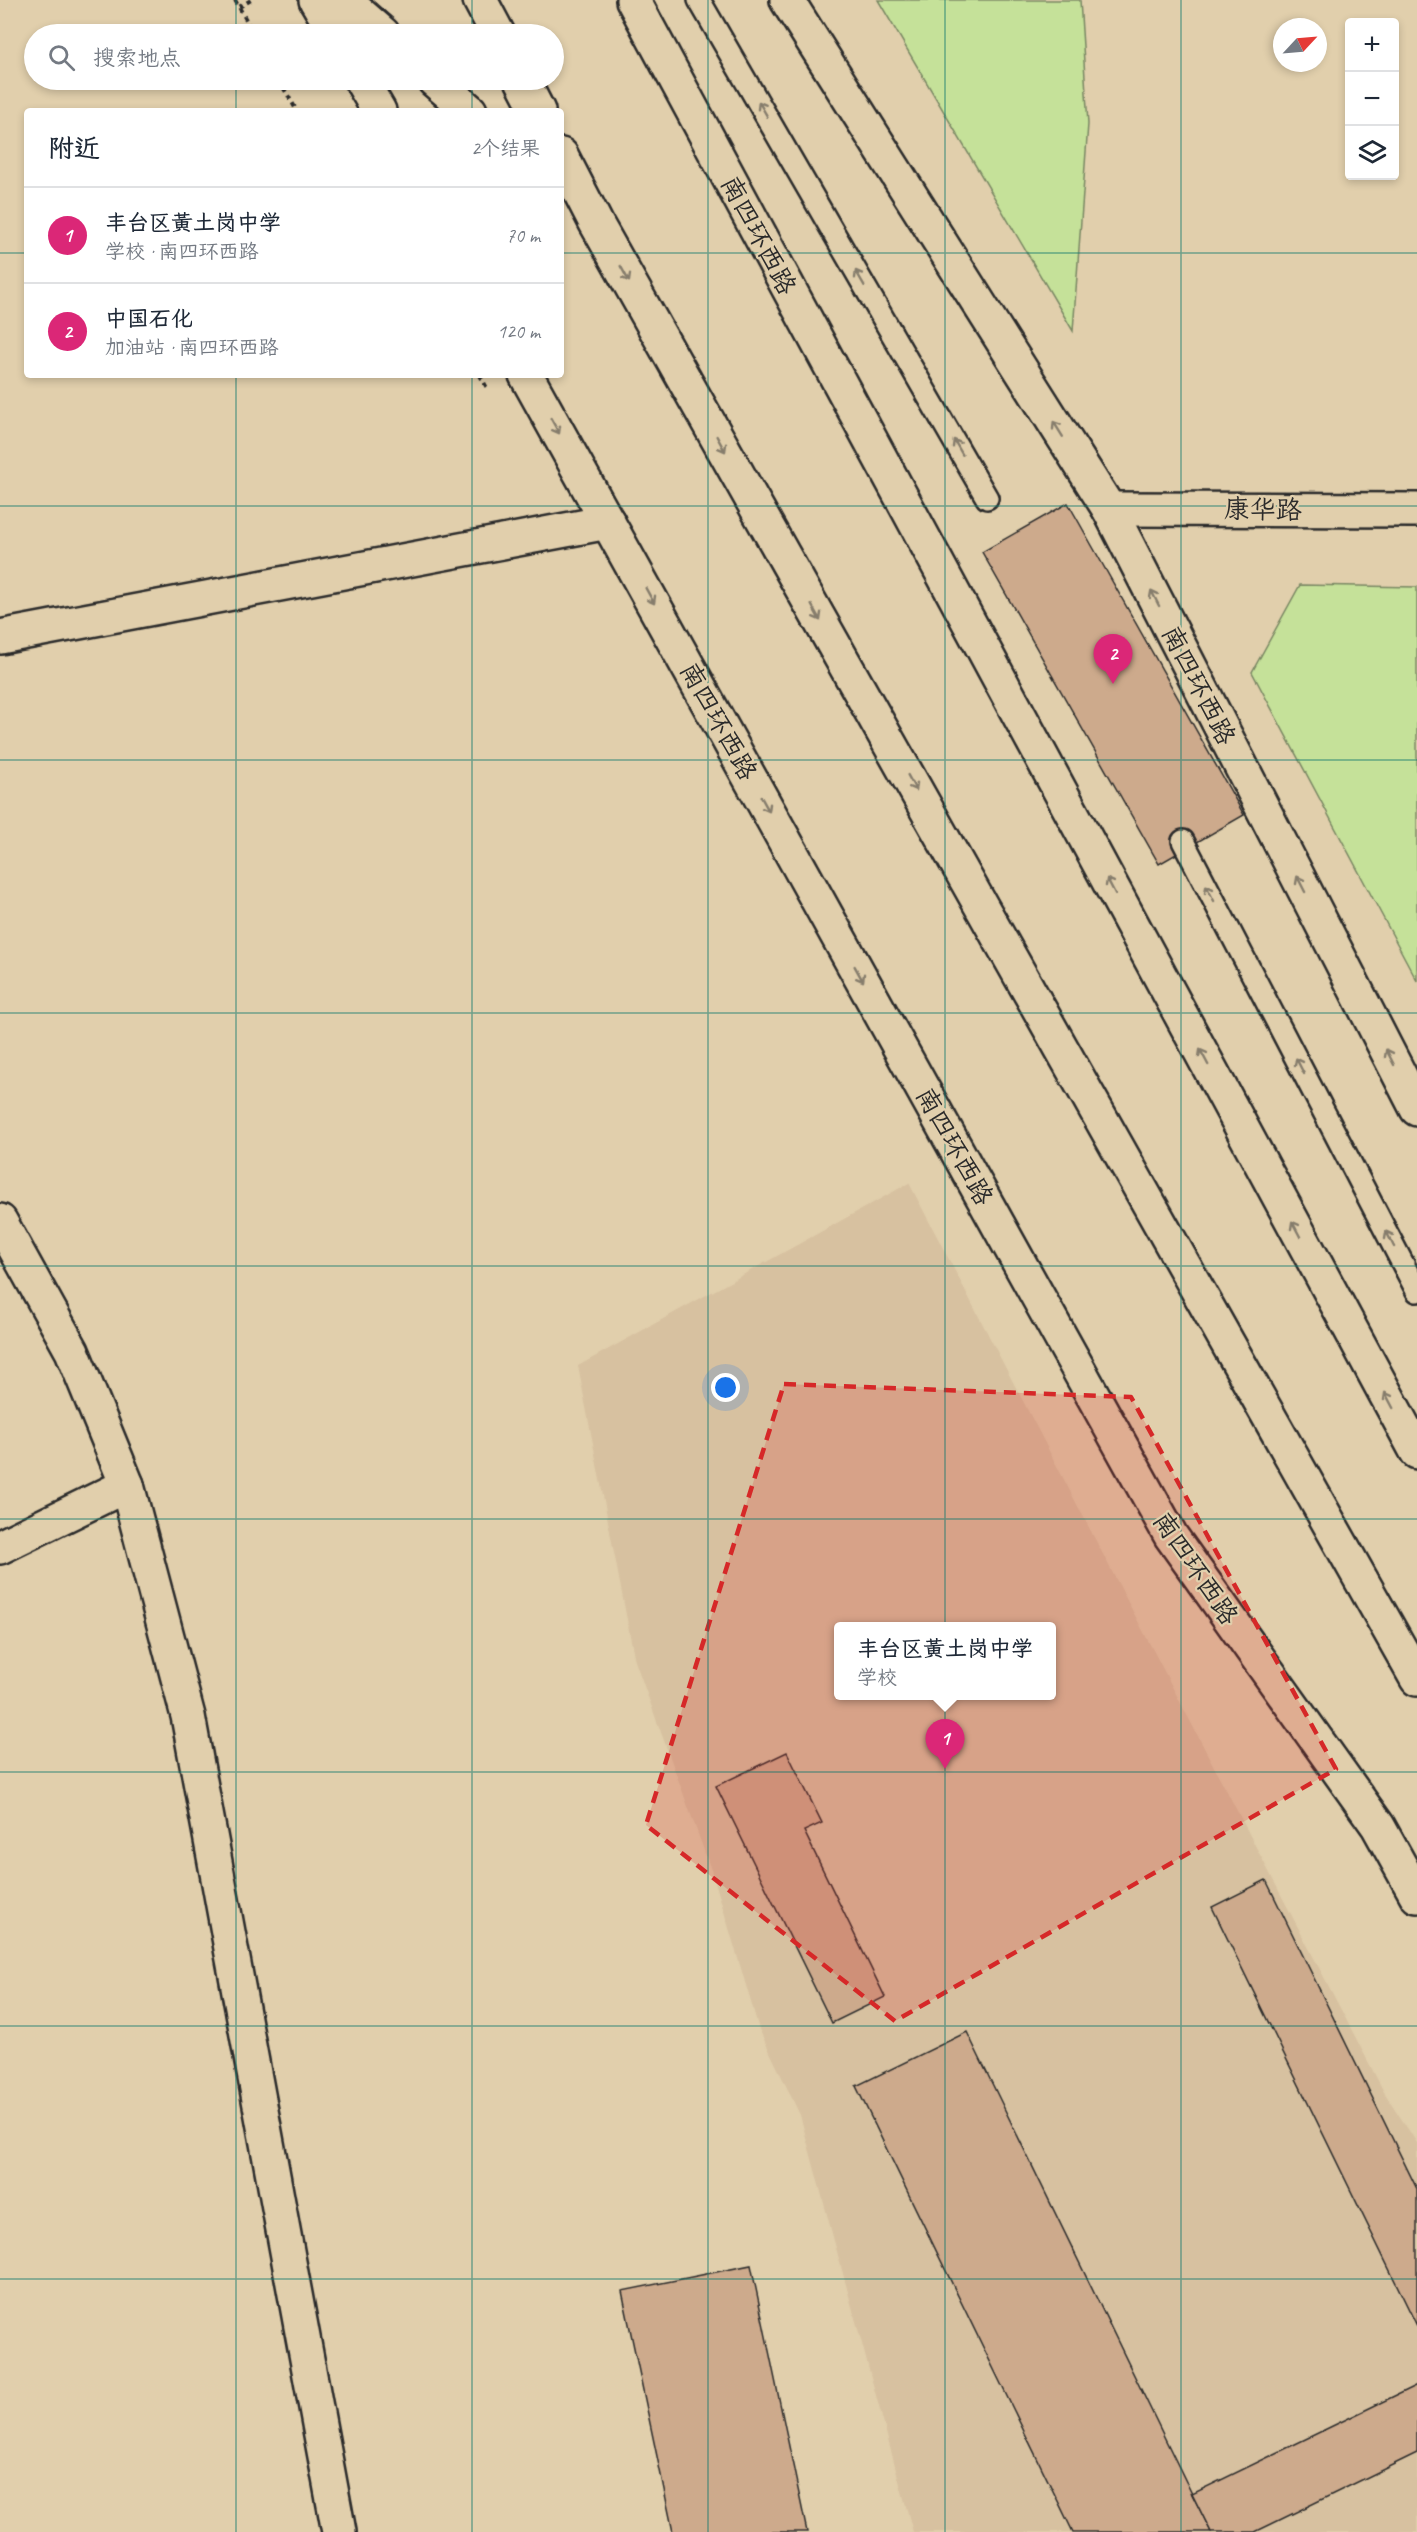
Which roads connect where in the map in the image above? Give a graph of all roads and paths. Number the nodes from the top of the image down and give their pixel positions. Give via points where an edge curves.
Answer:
1 (235, 0) edge
2 (251, 0) edge
3 (316, 0) edge
4 (344, 0) edge
5 (480, 0) edge
6 (633, 0) edge
7 (699, 0) edge
8 (787, 0) edge
9 (239, 7) junction
10 (248, 24) edge
11 (330, 24) edge
12 (372, 24) edge
13 (493, 24) edge
14 (285, 90) edge
15 (367, 90) edge
16 (446, 90) edge
17 (527, 90) edge
18 (295, 108) edge
19 (377, 108) edge
20 (467, 108) edge
21 (536, 108) edge
22 (564, 161) edge
23 (564, 195) edge
24 (596, 223) junction
25 (528, 378) edge
26 (987, 498) dead end
27 (1108, 508) junction
28 (1417, 510) edge
29 (608, 522) junction
30 (0, 637) edge
31 (1183, 841) dead end
32 (1417, 1109) edge
33 (0, 1221) edge
34 (1417, 1291) edge
35 (1417, 1452) edge
36 (127, 1485) junction
37 (0, 1547) edge
38 (1417, 1679) edge
39 (1417, 1896) edge
40 (339, 2532) edge

1 - 9 path
2 - 9 path
3 - 11 main road
4 - 12 main road
5 - 13 main road
35 -> 6 main road, 南四环西路
26 -> 7 lane
27 -> 8 main road, 南四环西路
9 - 10 path
14 - 18 path
15 - 19 main road
16 - 20 main road
17 - 21 main road
22 - 24 main road
23 - 24 main road
24 -> 38 main road
25 -> 29 main road, 南四环西路
27 - 28 main road, 康华路
32 -> 27 main road, 南四环西路
29 - 30 main road
29 -> 39 main road, 南四环西路 via 1171,1536 1378,1826
34 -> 31 lane
33 - 36 main road via 72,1351
36 - 37 main road
36 - 40 main road via 188,1716

